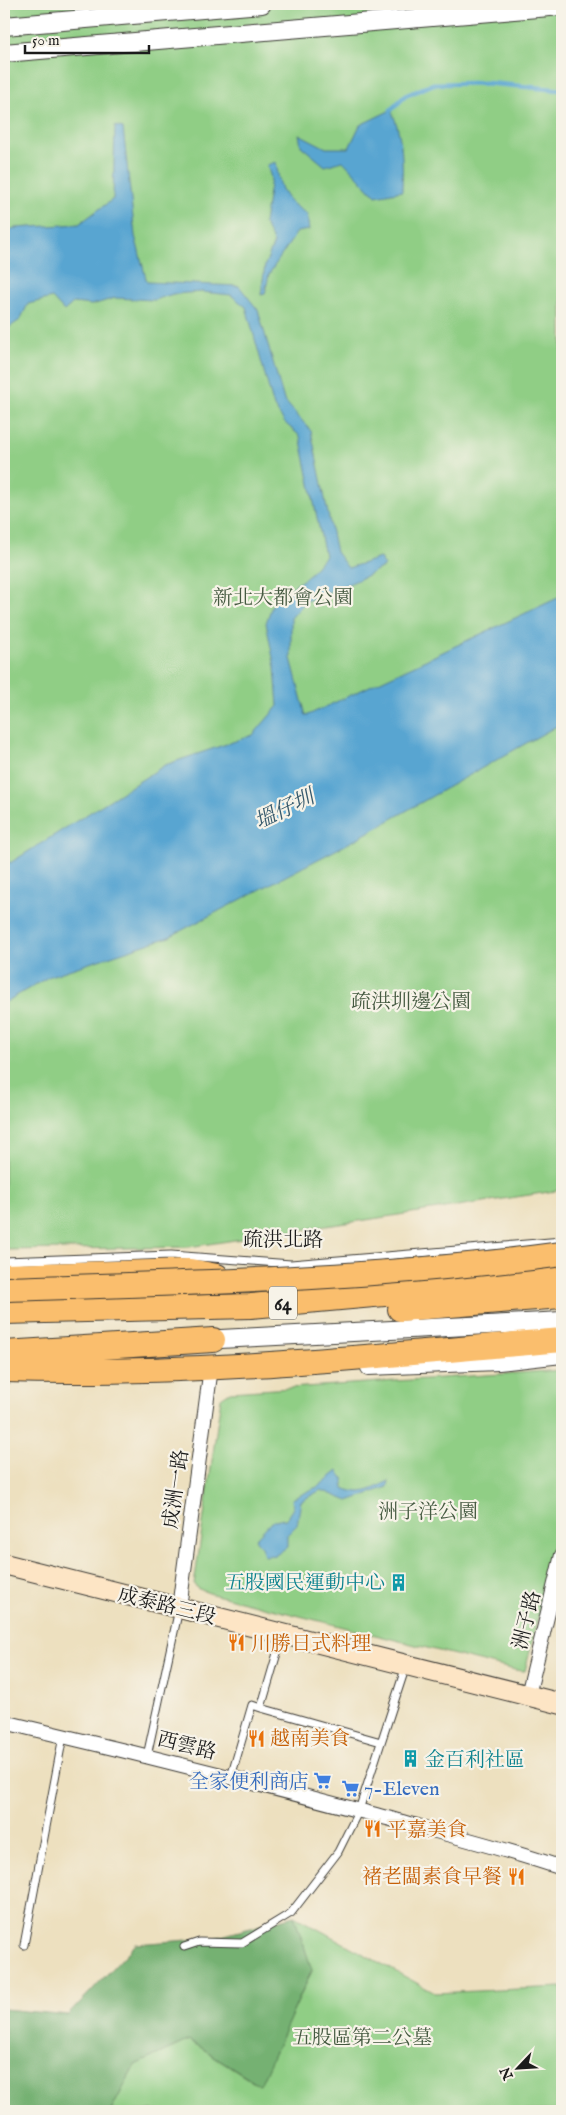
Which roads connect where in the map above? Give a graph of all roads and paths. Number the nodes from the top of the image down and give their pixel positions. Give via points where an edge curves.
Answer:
1 (262, 4) edge
2 (562, 6) edge
3 (4, 26) edge
4 (4, 54) edge
5 (562, 1241) edge
6 (562, 1254) edge
7 (4, 1261) edge
8 (562, 1265) edge
9 (4, 1276) edge
10 (562, 1278) edge
11 (258, 1288) junction
12 (4, 1289) edge
13 (562, 1296) edge
14 (4, 1300) edge
15 (4, 1312) edge
16 (562, 1321) edge
17 (4, 1328) edge
18 (213, 1340) junction
19 (562, 1340) edge
20 (4, 1342) edge
21 (4, 1353) edge
22 (562, 1356) edge
23 (4, 1370) edge
24 (210, 1374) junction
25 (4, 1380) edge
26 (562, 1555) edge
27 (4, 1564) edge
28 (179, 1608) junction
29 (283, 1634) junction
30 (406, 1666) junction
31 (528, 1695) junction
32 (562, 1704) edge
33 (261, 1708) junction
34 (4, 1722) edge
35 (63, 1736) junction
36 (381, 1742) junction
37 (146, 1756) junction
38 (231, 1777) junction
39 (359, 1810) junction
40 (562, 1868) edge
41 (24, 1945) dead end
42 (184, 1947) dead end

1 - 3 street
2 - 4 street
5 - 7 lane, 疏洪北路 via 291,1264 172,1255
6 - 12 highway, bridge via 278,1280
8 - 11 street
9 - 11 highway via 190,1271 221,1276
10 - 15 highway, 64 via 250,1306
11 - 14 street
13 - 17 highway, 64 via 241,1323
16 - 18 street
18 - 20 street
18 - 21 highway
19 - 23 highway via 300,1363 76,1372
22 - 24 street via 499,1362
24 - 25 street
24 - 28 street, 成洲一路
26 - 31 street, 洲子路
27 - 28 main road, 成泰路三段
28 - 29 main road, 成泰路三段
28 - 37 lane
29 - 30 main road, 成泰路三段
29 - 33 lane
30 - 31 main road, 成泰路三段
30 - 36 lane
31 - 32 main road, 成泰路三段
33 - 36 lane
33 - 38 lane via 252,1705
34 - 35 street, 西雲路
35 - 37 street, 西雲路
35 - 41 lane
36 - 39 lane
37 - 38 street, 西雲路
38 - 39 street, 西雲路
39 - 40 street, 西雲路
39 - 42 lane via 338,1852 291,1913 242,1943 199,1942

